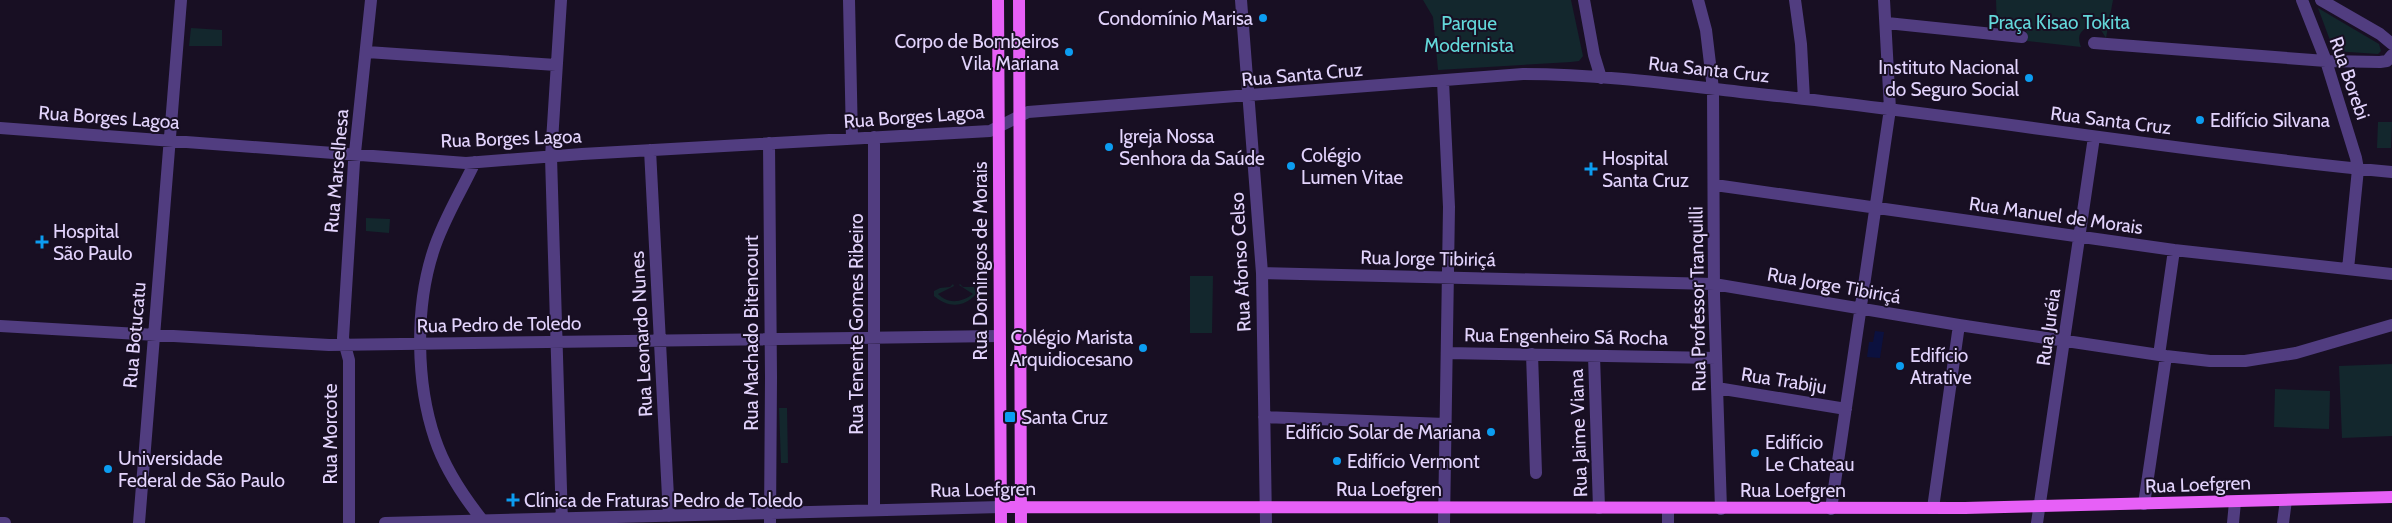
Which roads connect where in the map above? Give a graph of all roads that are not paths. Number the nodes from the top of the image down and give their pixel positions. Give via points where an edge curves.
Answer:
1 (181, 0) edge
2 (371, 0) edge
3 (561, 0) edge
4 (849, 0) edge
5 (998, 0) edge
6 (1019, 0) edge
7 (1241, 0) edge
8 (1584, 0) edge
9 (1698, 0) edge
10 (1795, 0) edge
11 (1884, 0) edge
12 (2302, 0) edge
13 (2321, 0) edge
14 (1887, 23) junction
15 (2022, 37) dead end
16 (2094, 43) dead end
17 (2392, 44) edge
18 (367, 52) junction
19 (2392, 55) edge
20 (2326, 61) junction
21 (556, 65) junction
22 (1595, 77) junction
23 (1443, 81) junction
24 (1713, 89) junction
25 (1249, 97) junction
26 (1804, 98) junction
27 (1890, 109) junction
28 (1020, 115) junction
29 (0, 128) edge
30 (1000, 128) junction
31 (2094, 137) junction
32 (874, 138) junction
33 (852, 139) junction
34 (170, 140) junction
35 (769, 144) junction
36 (650, 150) junction
37 (355, 153) junction
38 (551, 157) junction
39 (475, 162) junction
40 (2358, 169) junction
41 (2392, 172) edge
42 (1715, 185) junction
43 (1876, 208) junction
44 (2080, 238) junction
45 (2174, 250) junction
46 (2348, 269) junction
47 (1262, 273) junction
48 (2392, 274) edge
49 (1447, 277) junction
50 (1714, 284) junction
51 (1861, 309) junction
52 (1959, 325) junction
53 (2392, 325) edge
54 (0, 326) edge
55 (999, 336) junction
56 (152, 337) junction
57 (874, 338) junction
58 (770, 339) junction
59 (659, 340) junction
60 (2065, 341) junction
61 (556, 342) junction
62 (420, 344) junction
63 (344, 345) junction
64 (1446, 353) junction
65 (1532, 354) junction
66 (1594, 356) junction
67 (2163, 356) junction
68 (1716, 358) junction
69 (1717, 388) junction
70 (1846, 409) junction
71 (1264, 418) junction
72 (1445, 424) junction
73 (1536, 473) dead end
74 (2392, 497) edge
75 (2286, 500) junction
76 (2235, 502) junction
77 (2144, 504) junction
78 (1001, 507) junction
79 (1021, 507) junction
80 (1267, 507) junction
81 (2040, 507) junction
82 (1594, 508) junction
83 (1668, 508) junction
84 (1933, 508) junction
85 (1444, 509) junction
86 (1721, 509) junction
87 (1832, 509) junction
88 (874, 510) junction
89 (669, 516) junction
90 (770, 518) edge
91 (482, 520) junction
92 (562, 521) edge
93 (0, 523) edge
94 (5, 523) edge
95 (139, 523) edge
96 (349, 523) edge
97 (385, 523) edge
98 (1001, 523) edge
99 (1021, 523) edge
100 (1266, 523) edge
101 (1444, 523) edge
102 (1668, 523) edge
103 (2038, 523) edge
104 (2233, 523) edge
105 (2283, 523) edge

1 - 34 street, Rua Botucatu
2 - 18 street, Rua Marselhesa
3 - 21 street
4 - 33 street
5 - 30 main road, Rua Domingos de Morais
6 - 28 main road
7 - 25 street, Rua Afonso Celso
8 - 22 street
9 - 24 street, Rua Professor Tranquilli via 1706,30
10 - 26 street via 1802,44
11 - 14 street
12 - 20 street, Rua Borebi
13 - 17 street
14 - 15 street
14 - 27 street
16 - 20 street
18 - 21 street
18 - 37 street, Rua Marselhesa
19 - 20 street via 2387,61 2380,62
20 - 40 street, Rua Borebi
21 - 38 street
22 - 23 street, Rua Santa Cruz via 1522,74
22 - 24 street, Rua Santa Cruz
23 - 25 street, Rua Santa Cruz
23 - 49 street via 1449,207
24 - 26 street, Rua Santa Cruz
24 - 42 street, Rua Professor Tranquilli
25 - 28 street, Rua Santa Cruz
25 - 47 street, Rua Afonso Celso
26 - 27 street, Rua Santa Cruz
27 - 31 street, Rua Santa Cruz
27 - 43 street
28 - 30 street, Rua Borges Lagoa
28 - 79 main road
29 - 34 street, Rua Borges Lagoa
30 - 32 street, Rua Borges Lagoa
30 - 55 main road, Rua Domingos de Morais
31 - 40 street, Rua Santa Cruz
31 - 44 street, Rua Juréia
32 - 33 street, Rua Borges Lagoa
32 - 57 street, Rua Tenente Gomes Ribeiro
33 - 35 street, Rua Borges Lagoa
34 - 37 street, Rua Borges Lagoa
34 - 56 street, Rua Botucatu
35 - 36 street, Rua Borges Lagoa
35 - 58 street, Rua Machado Bitencourt
36 - 38 street, Rua Borges Lagoa
36 - 59 street, Rua Leonardo Nunes
37 - 39 street, Rua Borges Lagoa
37 - 63 street, Rua Marselhesa
38 - 39 street, Rua Borges Lagoa
38 - 61 street
39 - 62 street via 431,258 422,295
40 - 41 street, Rua Santa Cruz
40 - 46 street
42 - 43 street, Rua Manuel de Morais
42 - 50 street, Rua Professor Tranquilli
43 - 44 street, Rua Manuel de Morais
43 - 51 street
44 - 45 street, Rua Manuel de Morais
44 - 60 street, Rua Juréia
45 - 46 street, Rua Manuel de Morais
45 - 67 street
46 - 48 street, Rua Manuel de Morais
47 - 49 street, Rua Jorge Tibiriçá
47 - 71 street, Rua Afonso Celso
49 - 50 street, Rua Jorge Tibiriçá
49 - 64 street
50 - 51 street, Rua Jorge Tibiriçá
50 - 68 street, Rua Professor Tranquilli
51 - 52 street, Rua Jorge Tibiriçá
51 - 70 street
52 - 60 street, Rua Jorge Tibiriçá
52 - 84 street
53 - 67 street, Rua Jorge Tibiriçá via 2296,354 2266,359 2228,361
54 - 56 street, Rua Pedro de Toledo
55 - 57 street, Rua Pedro de Toledo
55 - 78 main road, Rua Domingos de Morais
56 - 63 street, Rua Pedro de Toledo
56 - 95 street, Rua Botucatu
57 - 58 street, Rua Pedro de Toledo
57 - 88 street, Rua Tenente Gomes Ribeiro
58 - 59 street, Rua Pedro de Toledo
58 - 90 street, Rua Machado Bitencourt
59 - 61 street, Rua Pedro de Toledo
59 - 89 street, Rua Leonardo Nunes
60 - 67 street, Rua Jorge Tibiriçá
60 - 81 street, Rua Juréia
61 - 62 street, Rua Pedro de Toledo
61 - 92 street
62 - 63 street, Rua Pedro de Toledo
62 - 91 street via 426,408 435,440 460,490
63 - 96 street, Rua Morcote via 349,360
64 - 65 street, Rua Engenheiro Sá Rocha
64 - 72 street
65 - 66 street, Rua Engenheiro Sá Rocha
65 - 73 street
66 - 68 street, Rua Engenheiro Sá Rocha
66 - 82 street, Rua Jaime Viana
67 - 77 street
68 - 69 street, Rua Professor Tranquilli
69 - 70 street, Rua Trabiju
69 - 86 street, Rua Professor Tranquilli
70 - 87 street
71 - 72 street
71 - 80 street, Rua Afonso Celso
72 - 85 street
74 - 75 main road, Rua Loefgren
75 - 76 main road, Rua Loefgren
75 - 105 street
76 - 77 main road, Rua Loefgren
76 - 104 street
77 - 81 main road, Rua Loefgren
78 - 79 main road, Rua Loefgren
78 - 88 street, Rua Loefgren
78 - 98 main road, Rua Domingos de Morais
79 - 80 main road, Rua Loefgren
79 - 99 main road
80 - 85 main road, Rua Loefgren
80 - 100 street, Rua Afonso Celso
81 - 84 main road, Rua Loefgren
81 - 103 street, Rua Juréia
82 - 83 main road, Rua Loefgren
82 - 85 main road, Rua Loefgren
83 - 86 main road, Rua Loefgren
83 - 102 street
84 - 87 main road, Rua Loefgren
85 - 101 street
86 - 87 main road, Rua Loefgren
88 - 90 street, Rua Loefgren
89 - 90 street, Rua Loefgren
89 - 92 street, Rua Loefgren
91 - 92 street, Rua Loefgren
91 - 97 street, Rua Loefgren
93 - 94 street

